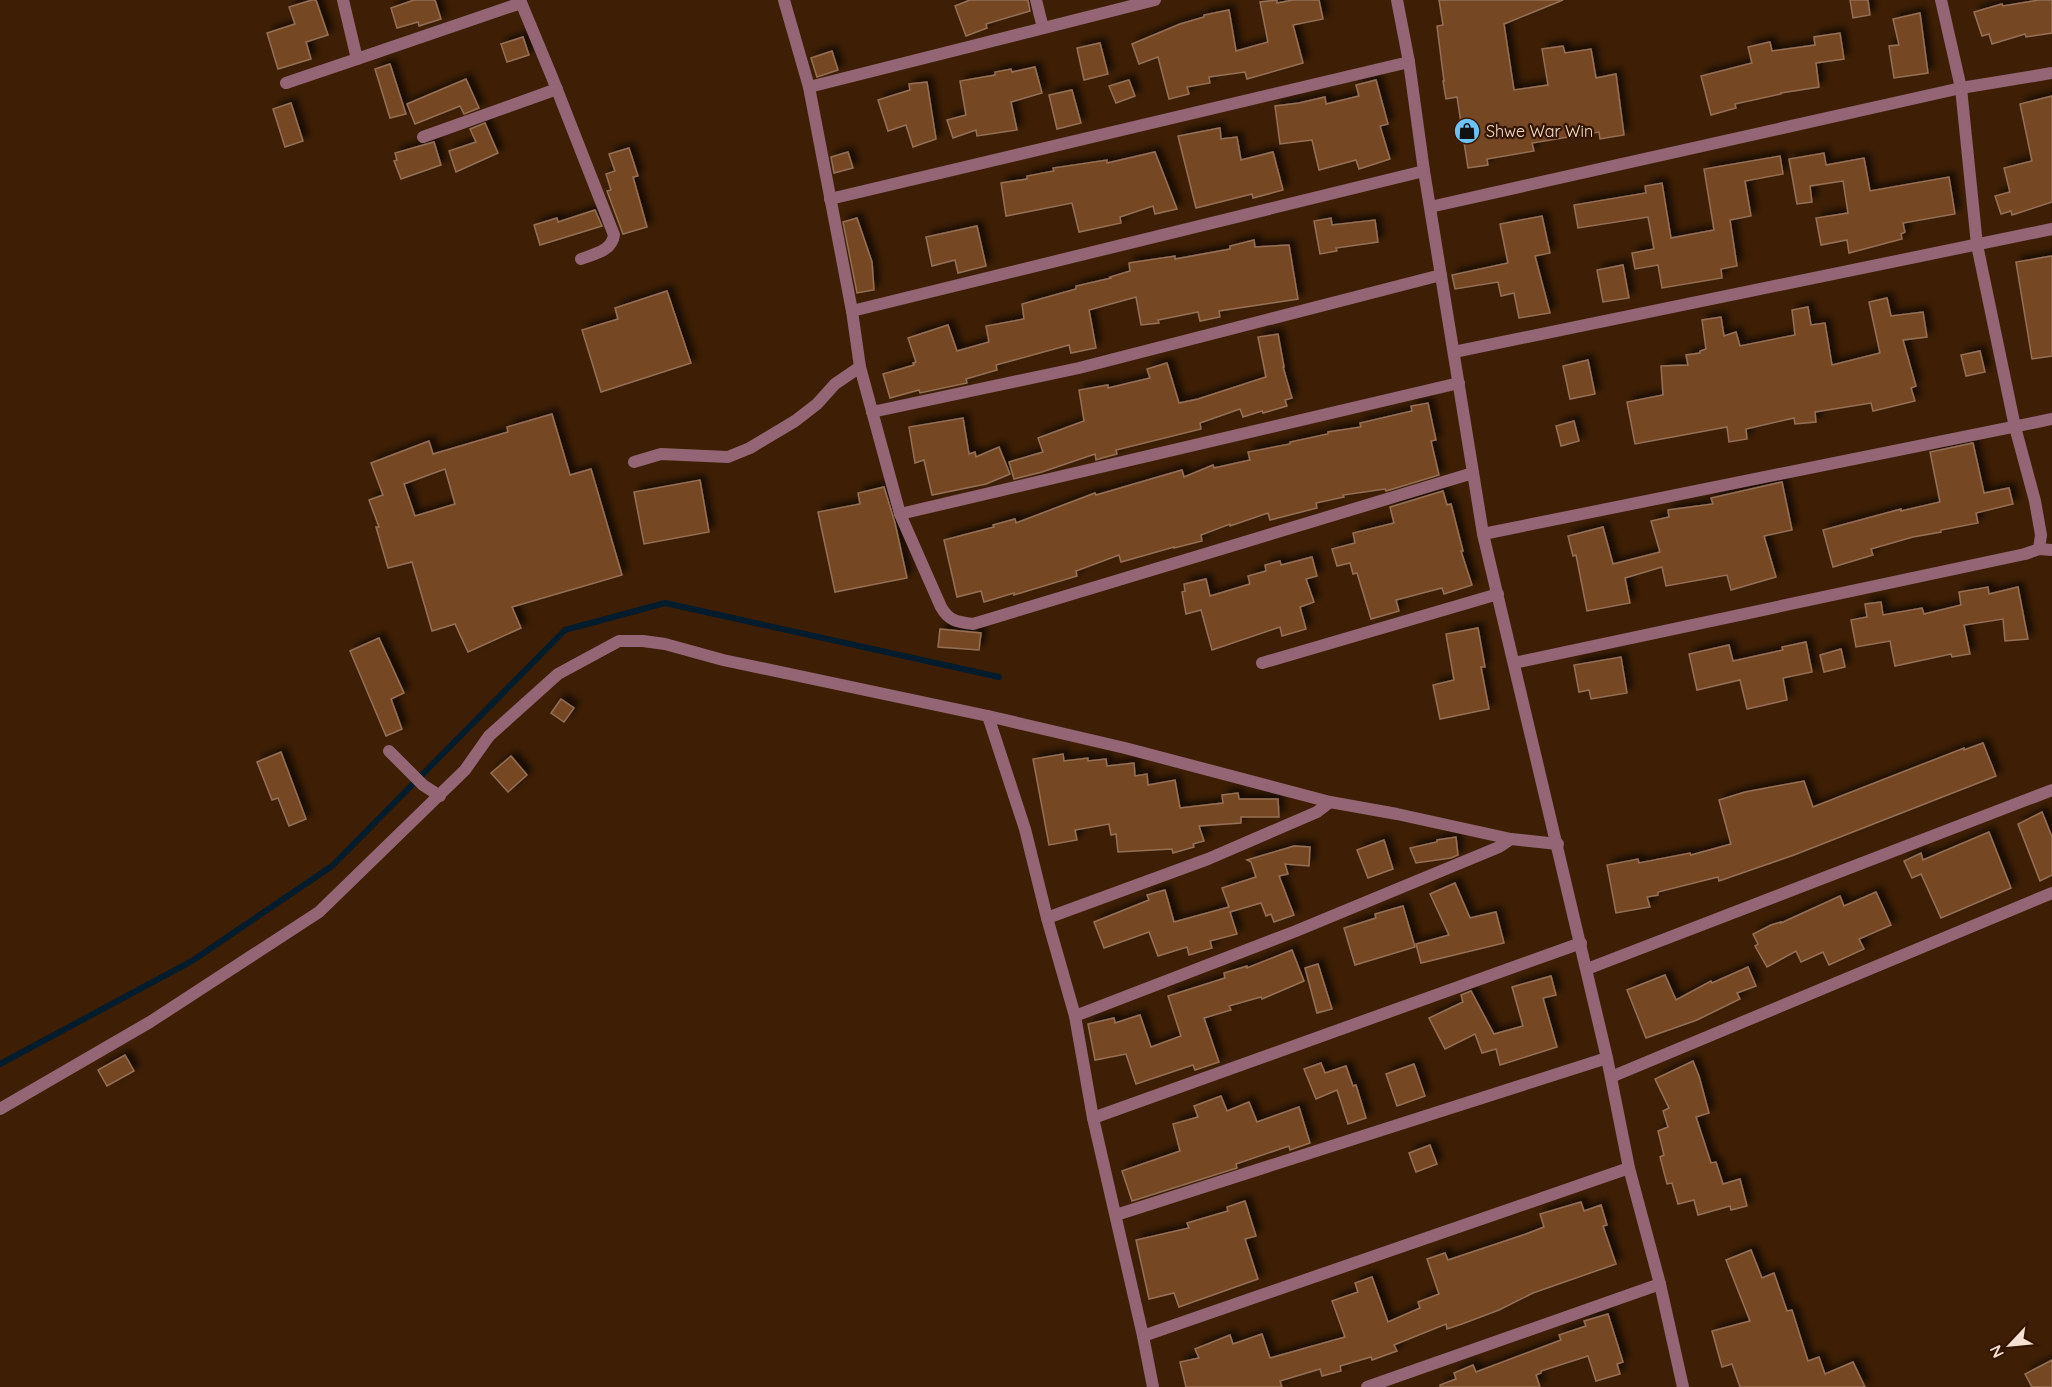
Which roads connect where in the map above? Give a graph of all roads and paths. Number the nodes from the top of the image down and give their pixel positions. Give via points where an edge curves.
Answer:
1 (343, 0) edge
2 (784, 0) edge
3 (1036, 0) edge
4 (1155, 0) edge
5 (1397, 0) edge
6 (1941, 0) edge
7 (520, 2) edge
8 (1043, 28) junction
9 (357, 60) junction
10 (1409, 62) junction
11 (2052, 73) edge
12 (286, 83) dead end
13 (809, 87) junction
14 (1961, 88) junction
15 (557, 89) junction
16 (423, 137) dead end
17 (1424, 171) junction
18 (830, 199) junction
19 (1430, 207) junction
20 (2052, 229) edge
21 (1977, 244) junction
22 (581, 259) dead end
23 (1441, 275) junction
24 (852, 311) junction
25 (1454, 352) junction
26 (860, 367) junction
27 (1459, 383) junction
28 (872, 412) junction
29 (2052, 419) edge
30 (2015, 427) junction
31 (634, 462) dead end
32 (1473, 473) junction
33 (900, 513) junction
34 (1483, 534) junction
35 (2046, 550) edge
36 (1498, 594) junction
37 (1262, 663) dead end
38 (1514, 663) junction
39 (987, 716) junction
40 (389, 752) dead end
41 (2052, 790) edge
42 (440, 796) junction
43 (1330, 802) junction
44 (1511, 839) junction
45 (1558, 844) junction
46 (2052, 893) edge
47 (1047, 918) junction
48 (1581, 943) junction
49 (1587, 969) junction
50 (1075, 1016) junction
51 (1607, 1058) junction
52 (1611, 1077) junction
53 (0, 1109) edge
54 (1093, 1118) junction
55 (1629, 1168) junction
56 (1116, 1215) junction
57 (1660, 1284) junction
58 (1143, 1336) junction
59 (1680, 1386) edge
60 (1153, 1387) edge
61 (1367, 1387) edge

1 - 9 street
2 - 13 street
3 - 8 street
4 - 8 street
5 - 10 street
6 - 14 street
7 - 9 street
7 - 15 street
8 - 13 street
9 - 12 street
10 - 17 street
10 - 18 street
11 - 14 street
13 - 18 street
14 - 19 street
14 - 21 street
15 - 16 street
15 - 22 street via 614,235 608,248
17 - 19 street
17 - 24 street
18 - 24 street
19 - 23 street
20 - 21 street
21 - 25 street
21 - 30 street
23 - 25 street
23 - 28 street via 1079,368
24 - 26 street
25 - 27 street
26 - 28 street
26 - 31 street via 795,421 750,448 728,457 661,454
27 - 32 street
27 - 33 street
28 - 33 street
29 - 30 street
30 - 34 street
30 - 35 street
32 - 33 street via 972,624 955,622 946,616
32 - 34 street
34 - 36 street
35 - 38 street
36 - 37 street
36 - 38 street
38 - 45 street
39 - 42 street via 644,640 619,641 558,674 489,736
39 - 43 street
39 - 47 street via 1025,830
40 - 42 street
41 - 49 street
42 - 53 street via 319,912 150,1023
43 - 44 street
43 - 47 street via 1317,812 1208,859
44 - 45 street
44 - 50 street via 1296,931
45 - 48 street
46 - 52 street
47 - 50 street
48 - 49 street
48 - 54 street
49 - 51 street
50 - 54 street
51 - 52 street
51 - 56 street
52 - 55 street
54 - 56 street
55 - 57 street
55 - 58 street
56 - 58 street
57 - 59 street
57 - 61 street
58 - 60 street

